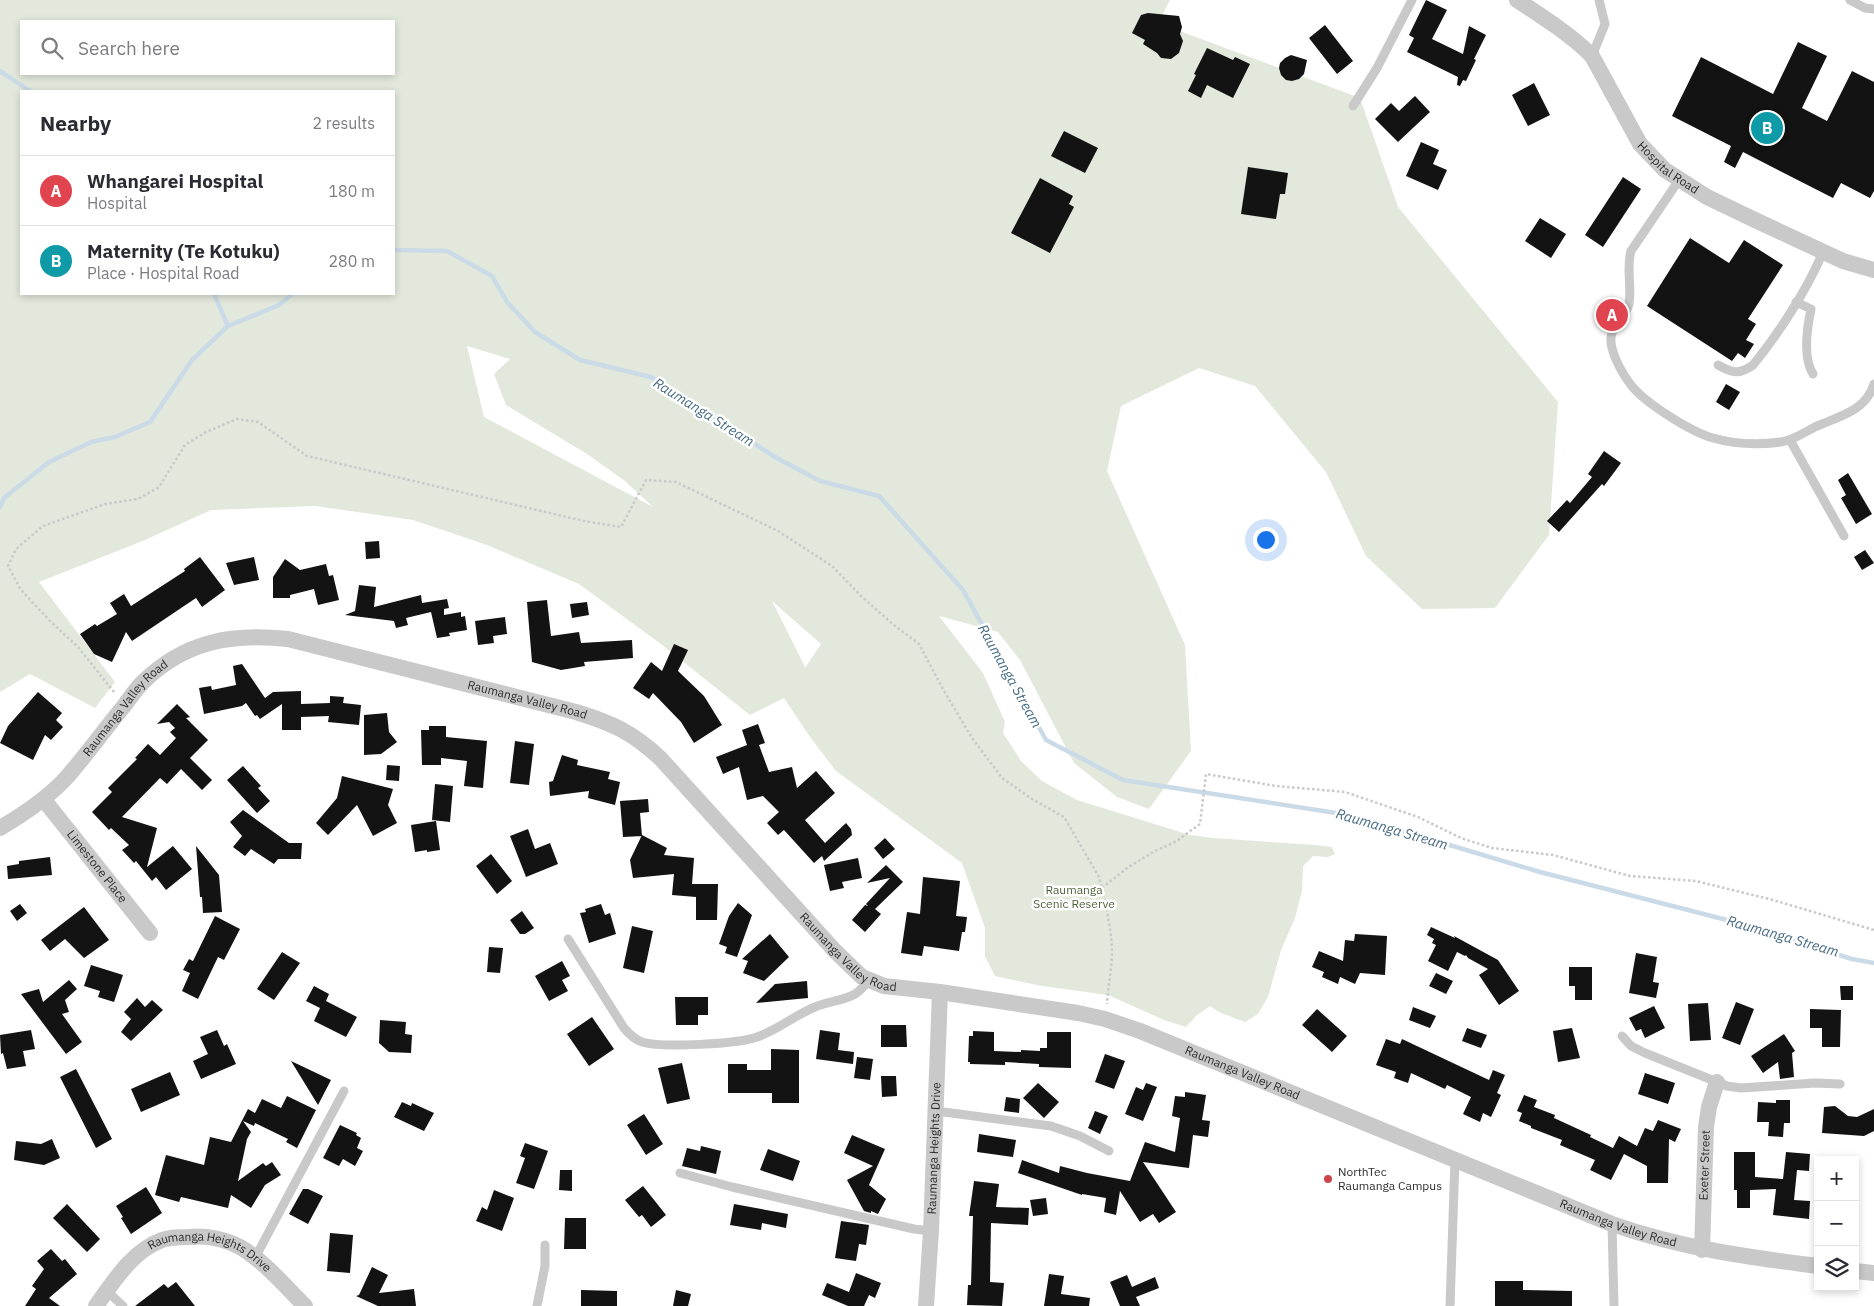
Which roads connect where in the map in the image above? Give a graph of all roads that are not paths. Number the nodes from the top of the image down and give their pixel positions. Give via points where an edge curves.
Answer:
1 (1412, 0) edge
2 (1517, 0) edge
3 (1599, 0) edge
4 (1850, 0) edge
5 (1874, 10) edge
6 (1592, 56) junction
7 (1353, 106) dead end
8 (1679, 180) junction
9 (1823, 252) junction
10 (1874, 270) edge
11 (1796, 302) junction
12 (1718, 366) dead end
13 (1813, 374) dead end
14 (1874, 384) edge
15 (1790, 440) junction
16 (1844, 536) dead end
17 (44, 800) junction
18 (0, 828) edge
19 (150, 933) dead end
20 (568, 940) dead end
21 (869, 981) junction
22 (940, 992) junction
23 (1622, 1036) dead end
24 (1717, 1082) junction
25 (1840, 1084) dead end
26 (344, 1091) dead end
27 (936, 1111) junction
28 (1109, 1151) dead end
29 (1455, 1160) junction
30 (680, 1173) dead end
31 (1612, 1224) junction
32 (931, 1231) junction
33 (545, 1246) dead end
34 (1702, 1250) junction
35 (255, 1258) junction
36 (1814, 1265) edge
37 (1859, 1271) edge
38 (1874, 1273) edge
39 (107, 1291) junction
40 (96, 1306) edge
41 (123, 1306) edge
42 (306, 1306) edge
43 (537, 1306) edge
44 (926, 1306) edge
45 (1450, 1306) edge
46 (1614, 1306) edge

1 - 7 lane
2 - 6 street, Hospital Road
3 - 6 lane via 1605,24
4 - 5 lane
6 - 8 street, Hospital Road via 1640,144
8 - 9 street, Hospital Road via 1707,197
8 - 15 lane via 1631,251 1628,262 1629,305 1611,333 1611,347 1623,374 1636,391 1694,430 1711,438 1745,444
9 - 10 street, Hospital Road
9 - 11 lane
11 - 12 lane via 1753,365 1737,373
11 - 13 lane via 1811,309 1807,329 1808,364
14 - 15 lane via 1868,398 1858,407
15 - 16 lane
17 - 18 street, Raumanga Valley Road
17 - 19 street, Limestone Place
17 - 21 street, Raumanga Valley Road via 66,778 142,682 164,664 217,640 260,636 288,639 576,712 627,731 660,758 835,951
20 - 21 lane via 624,1028 640,1041 650,1044 756,1038 814,1007 855,994
21 - 22 street, Raumanga Valley Road via 884,986
22 - 27 street, Raumanga Heights Drive
22 - 29 street, Raumanga Valley Road via 1105,1019
23 - 24 lane via 1631,1046 1645,1053
24 - 25 lane via 1741,1088
24 - 34 street, Exeter Street via 1706,1127
26 - 35 lane
27 - 28 lane via 1051,1126
27 - 32 street, Raumanga Heights Drive
29 - 31 street, Raumanga Valley Road
29 - 45 lane
30 - 32 lane
31 - 34 street, Raumanga Valley Road
31 - 46 lane
32 - 44 street, Raumanga Heights Drive
33 - 43 lane via 545,1266
34 - 36 street, Raumanga Valley Road
35 - 39 street, Raumanga Heights Drive via 224,1241 200,1236 164,1239 137,1255
35 - 42 street, Raumanga Heights Drive
37 - 38 street
39 - 40 street, Raumanga Heights Drive
39 - 41 lane

